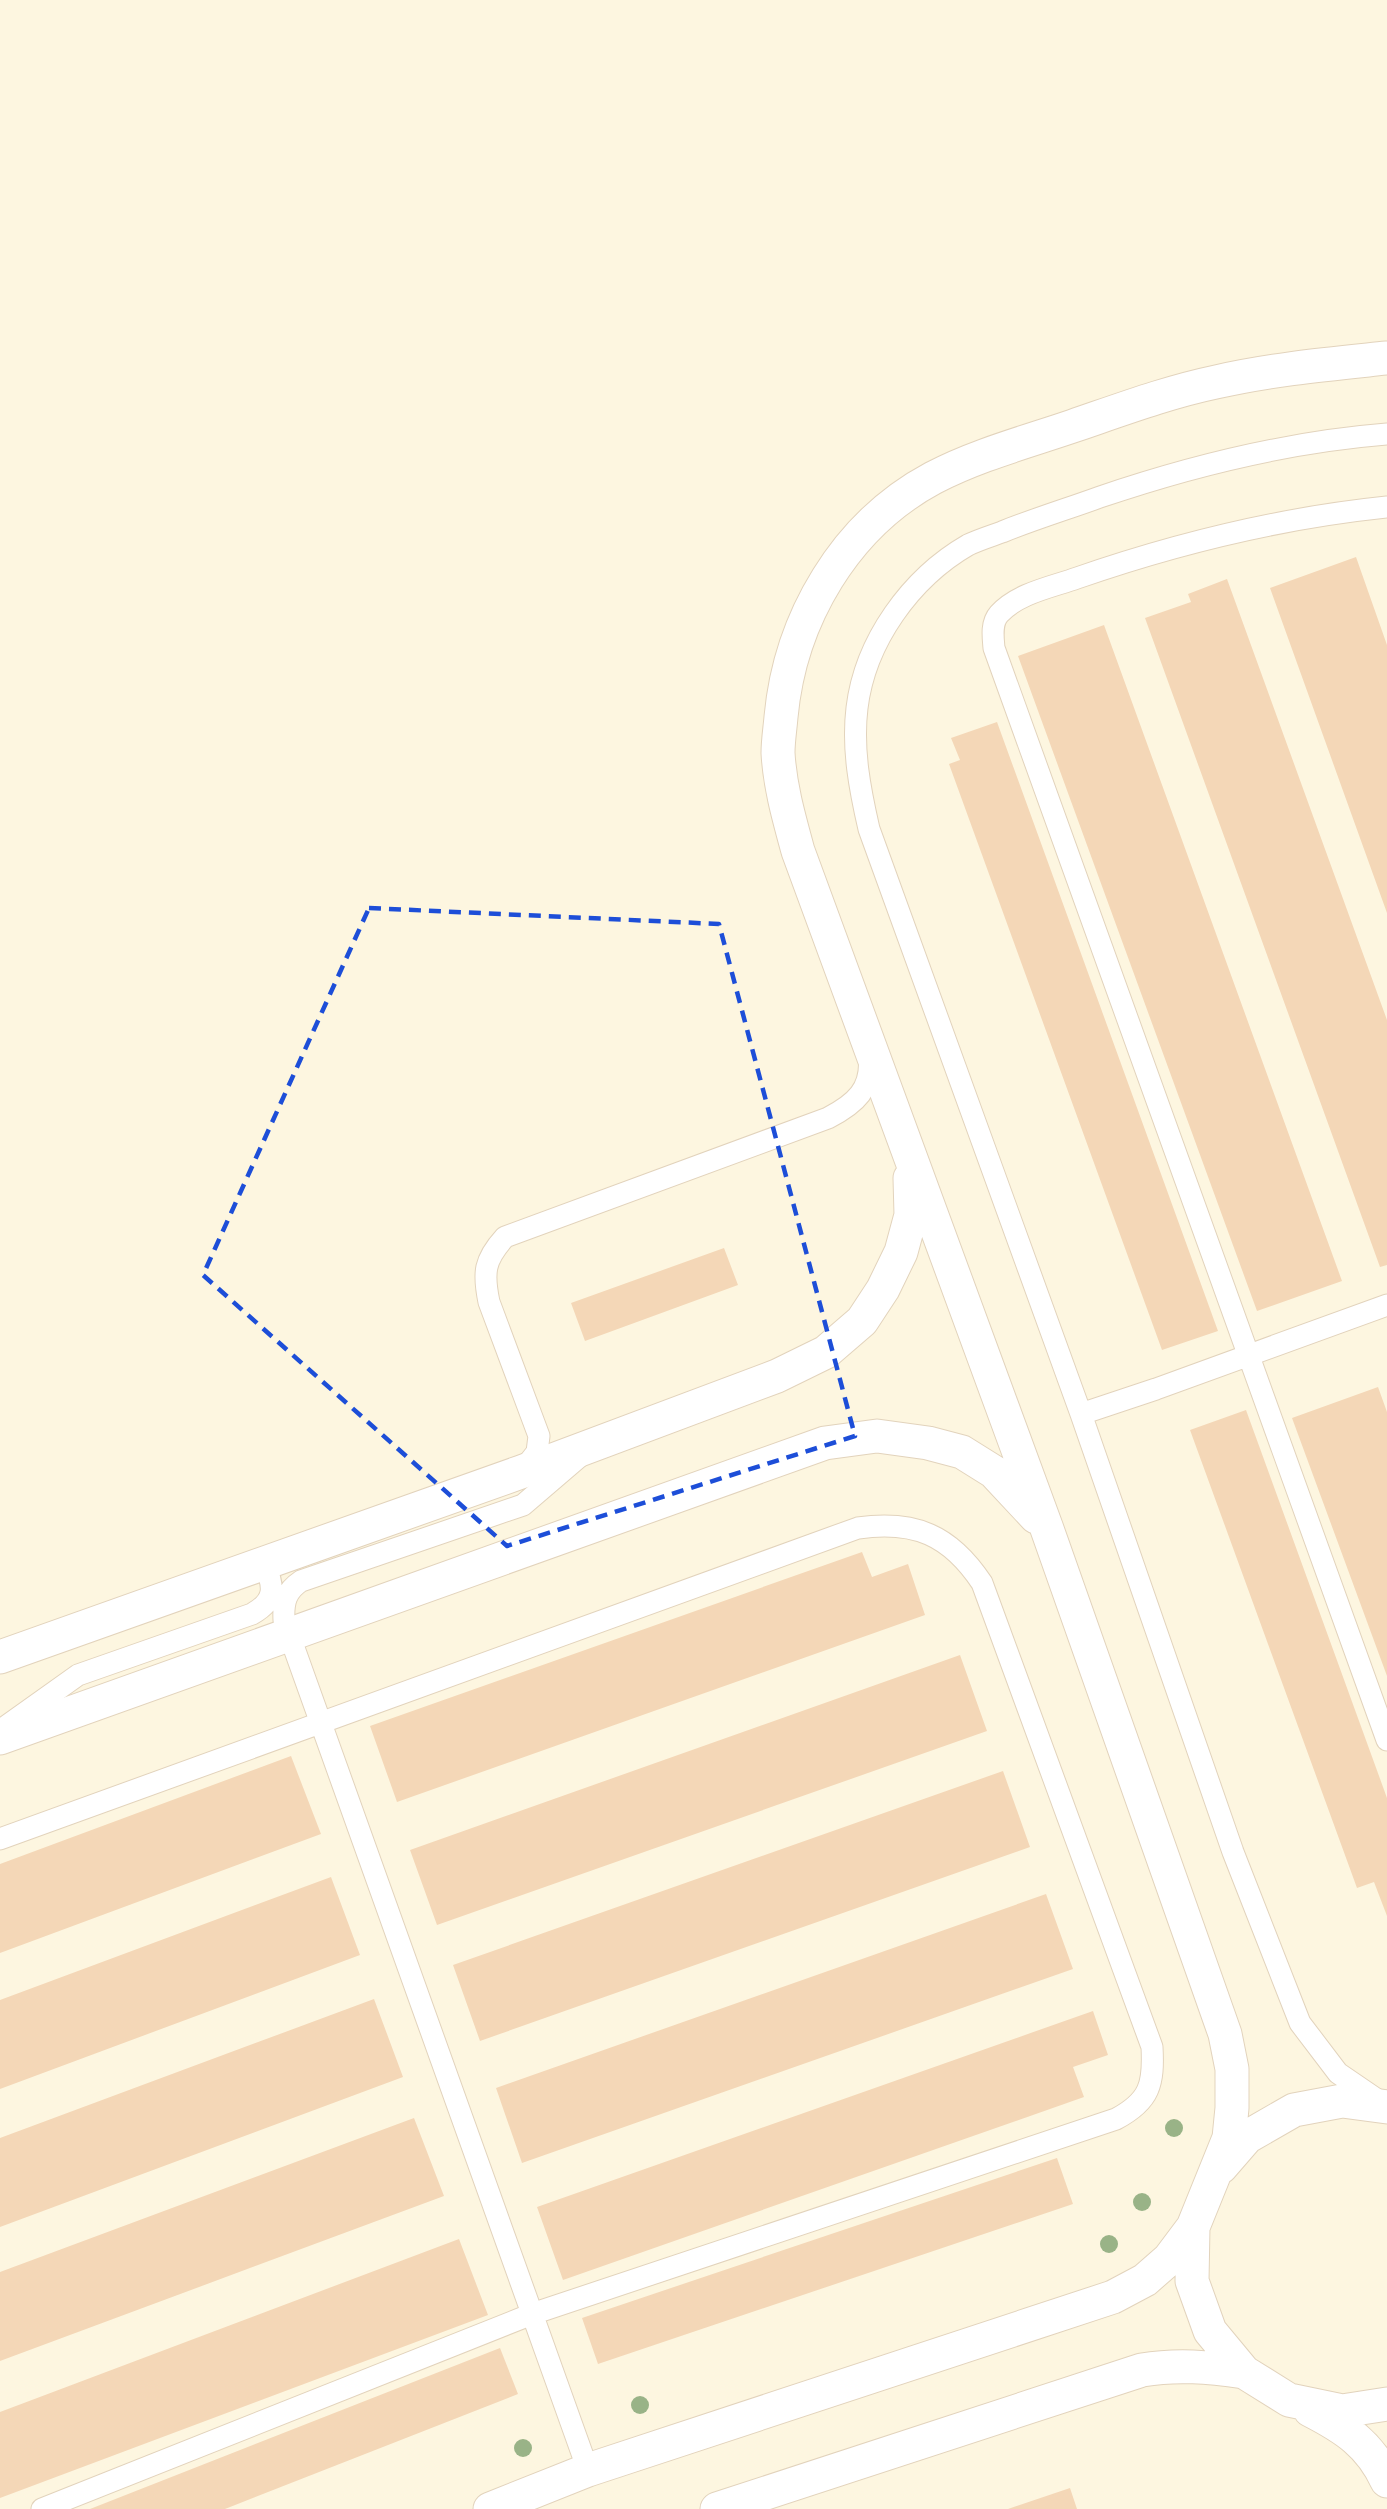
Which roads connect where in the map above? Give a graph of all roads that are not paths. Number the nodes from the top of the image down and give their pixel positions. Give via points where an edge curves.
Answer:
1 (1387, 358) edge
2 (1387, 434) edge
3 (1387, 507) edge
4 (868, 1040) junction
5 (910, 1155) junction
6 (1387, 1305) edge
7 (1247, 1356) junction
8 (1081, 1414) junction
9 (593, 1445) junction
10 (521, 1472) junction
11 (1047, 1528) junction
12 (264, 1562) junction
13 (290, 1635) junction
14 (0, 1657) edge
15 (321, 1723) junction
16 (0, 1731) edge
17 (0, 1738) edge
18 (1387, 1740) edge
19 (0, 1839) edge
20 (1387, 2107) edge
21 (1212, 2177) junction
22 (1193, 2227) junction
23 (531, 2314) junction
24 (1244, 2372) junction
25 (1289, 2400) junction
26 (1387, 2404) edge
27 (588, 2470) junction
28 (1387, 2481) edge
29 (42, 2509) edge
30 (490, 2509) edge
31 (717, 2509) edge

1 - 4 street via 1302,366 1215,382 986,455 932,479 872,520 839,560 813,602 792,655 778,751 784,802 798,850
2 - 8 lane via 1263,452 1174,472 970,544 935,567 901,604 882,633 865,672 857,708 856,741 858,784 869,829
3 - 7 lane via 1232,531 1104,568 1035,592 1008,606 994,625 994,648
4 - 5 street
4 - 10 lane via 867,1080 860,1096 848,1108 505,1237 493,1250 486,1265 489,1302 539,1436 537,1452
5 - 9 street via 911,1215 901,1252 862,1320 826,1352 777,1376
5 - 11 street
6 - 7 lane
7 - 8 lane
7 - 18 lane
8 - 20 lane via 1233,1852 1300,2023 1338,2073
9 - 10 street
9 - 13 lane via 523,1505 301,1581 285,1597 284,1620
10 - 12 street
11 - 13 street via 994,1472 962,1452 877,1436 825,1443
11 - 21 street via 1225,2034 1232,2069 1232,2108 1228,2138
12 - 14 street
12 - 16 lane via 273,1588 262,1608 78,1675
13 - 15 lane
13 - 17 street
15 - 19 lane
15 - 23 lane
15 - 23 lane via 858,1528 906,1526 931,1534 952,1547 982,1583 1152,2047 1151,2082 1144,2100 1116,2119
20 - 21 street via 1342,2101 1294,2110 1247,2137
21 - 22 street
22 - 24 street via 1192,2281 1210,2331
22 - 27 street via 1169,2259 1145,2280 1113,2297
23 - 27 lane
23 - 29 lane
24 - 25 street
24 - 31 street via 1171,2365 1142,2370
25 - 26 street via 1342,2411
25 - 28 street via 1336,2424 1365,2445
27 - 30 street

